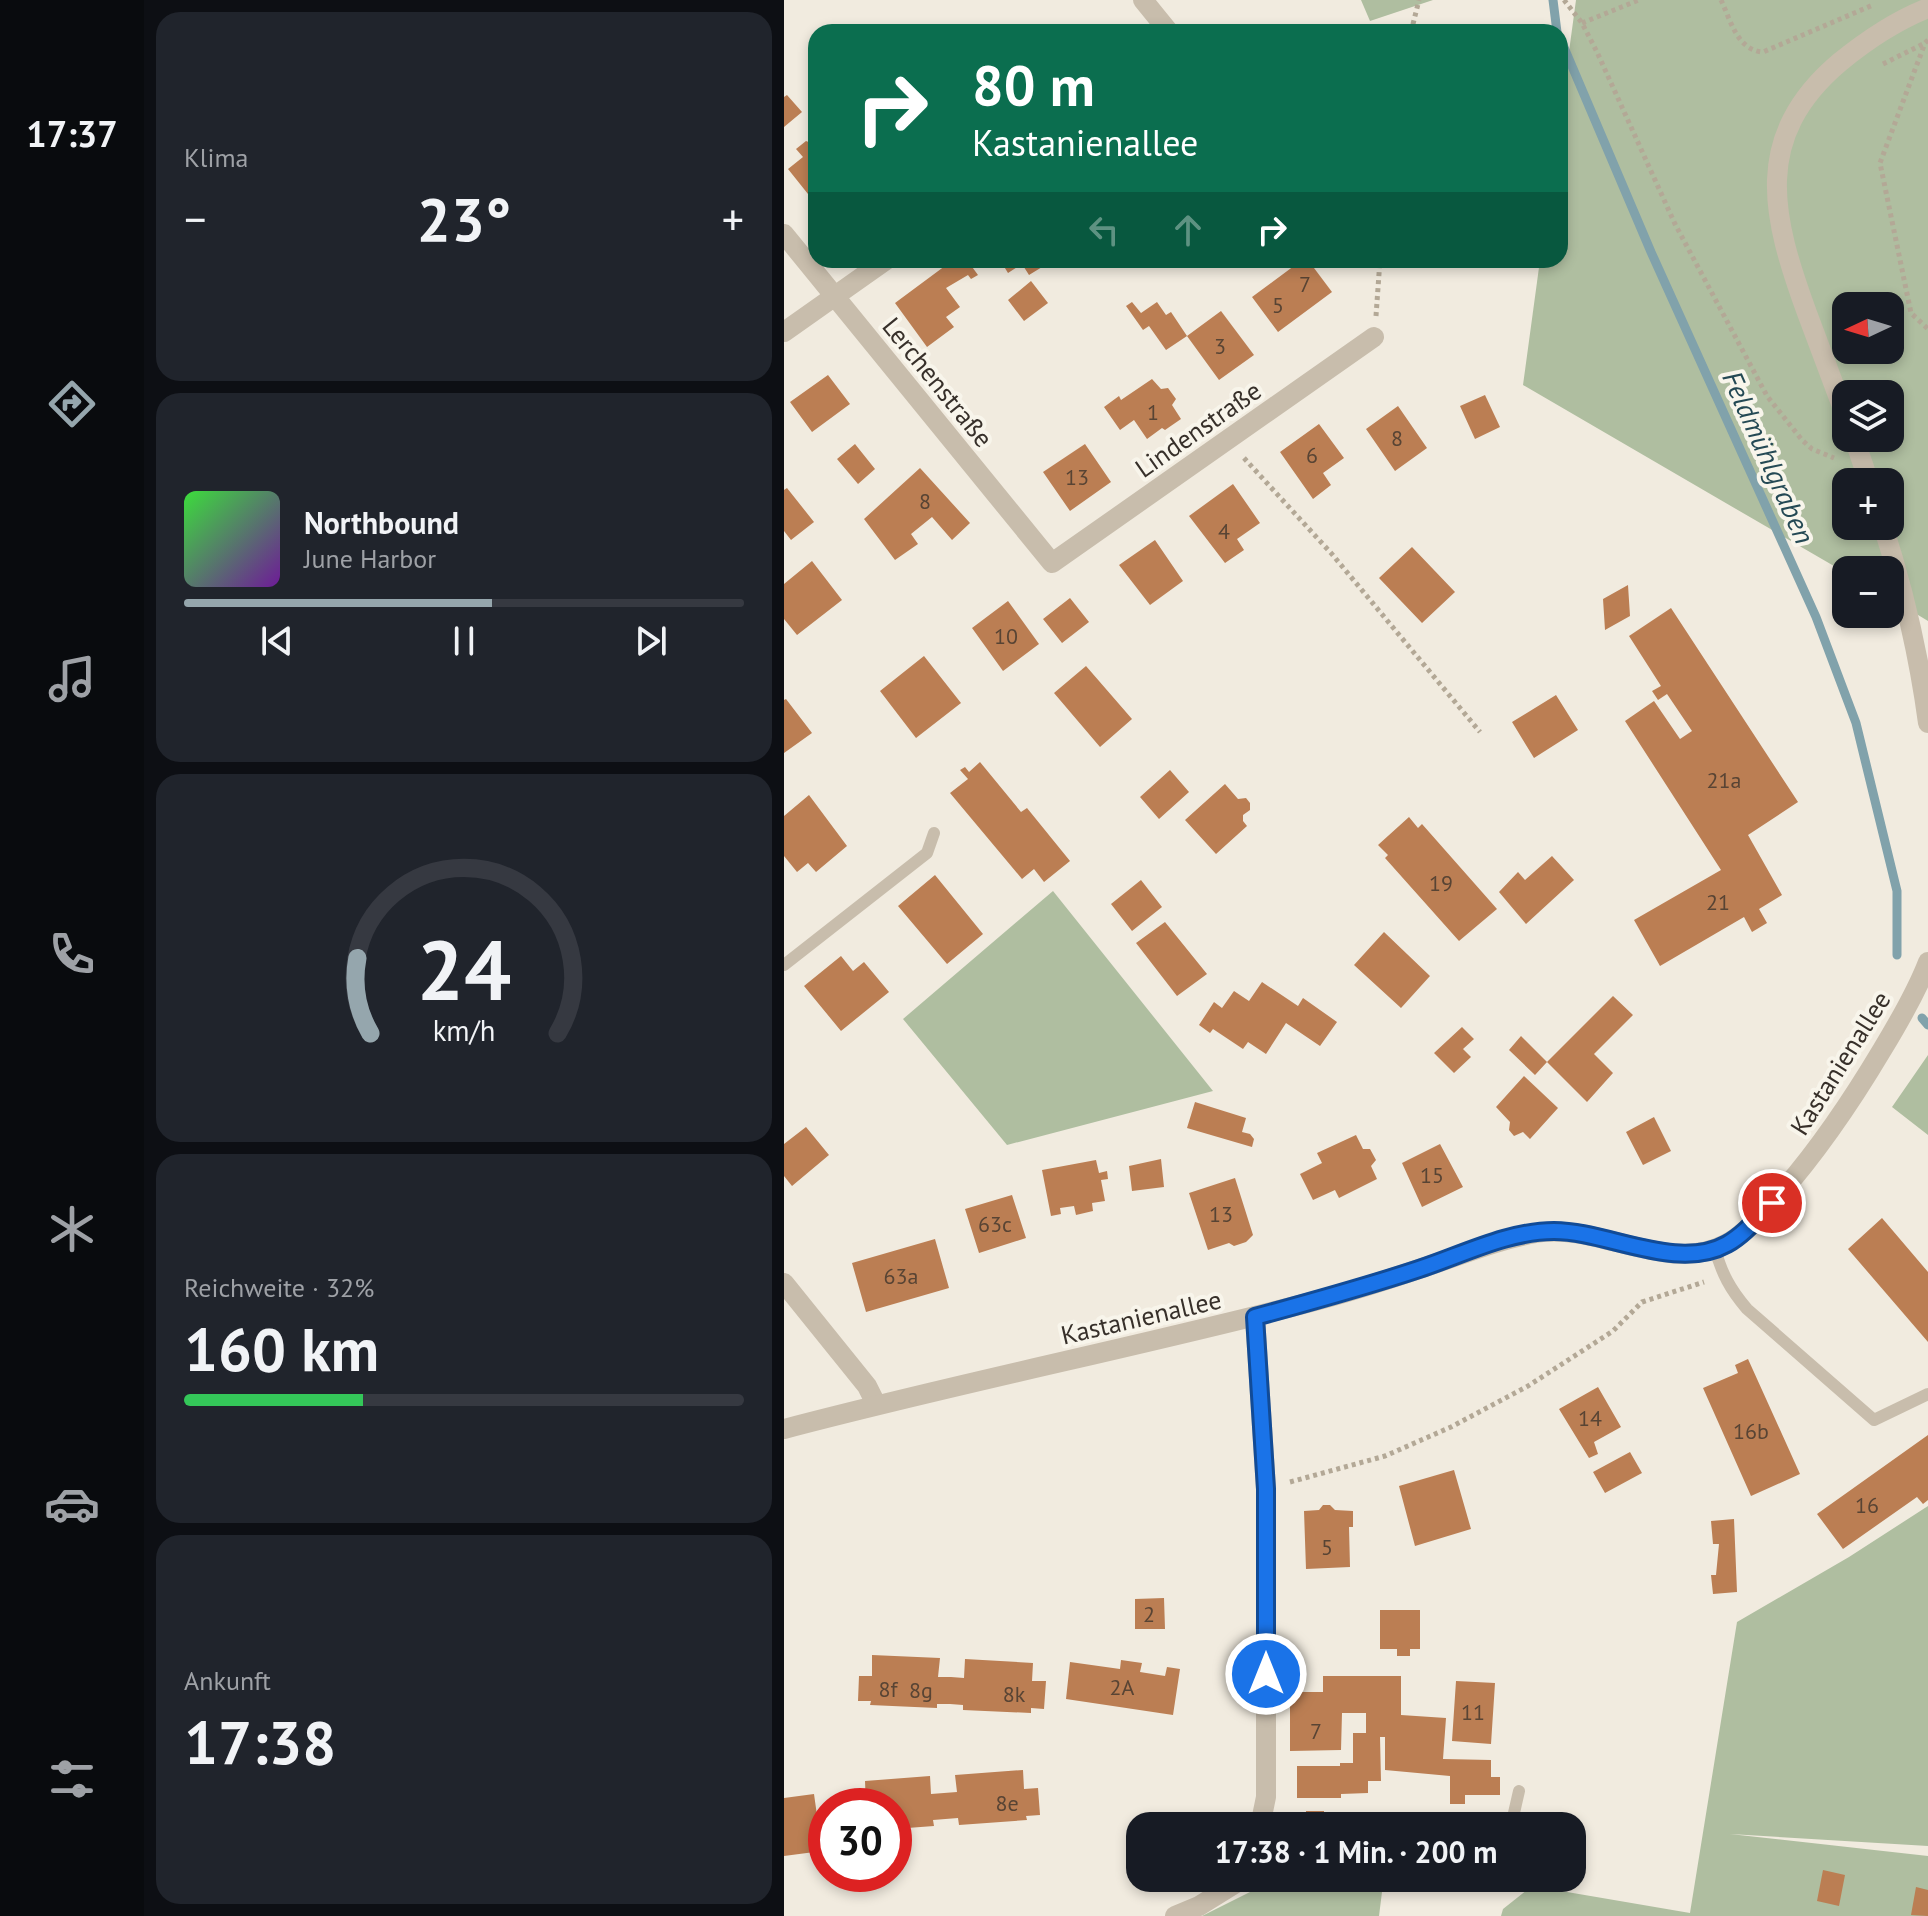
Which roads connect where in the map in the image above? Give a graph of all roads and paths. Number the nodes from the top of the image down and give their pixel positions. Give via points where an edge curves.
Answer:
1 (1143, 0) edge
2 (1419, 0) edge
3 (1564, 0) edge
4 (1639, 0) edge
5 (1721, 0) edge
6 (1885, 0) edge
7 (1928, 8) edge
8 (1582, 23) junction
9 (1162, 24) edge
10 (1413, 24) edge
11 (1926, 42) edge
12 (1883, 64) dead end
13 (784, 234) edge
14 (808, 263) edge
15 (812, 268) edge
16 (875, 268) edge
17 (1379, 268) edge
18 (835, 296) junction
19 (1928, 329) edge
20 (784, 332) edge
21 (1374, 337) joint
22 (1832, 380) edge
23 (1227, 440) junction
24 (1859, 452) edge
25 (1862, 460) junction
26 (1865, 468) edge
27 (1888, 540) edge
28 (1052, 563) joint
29 (1928, 723) edge
30 (1480, 732) dead end
31 (934, 833) dead end
32 (784, 965) edge
33 (1926, 971) edge
34 (1715, 1249) junction
35 (1722, 1275) junction
36 (784, 1283) edge
37 (1255, 1317) junction
38 (1928, 1394) edge
39 (876, 1404) junction
40 (784, 1429) edge
41 (1266, 1489) junction
42 (1519, 1791) dead end
43 (1263, 1812) edge
44 (1514, 1812) edge
45 (1222, 1892) edge
46 (1175, 1916) edge

1 - 9 street
2 - 10 path
3 - 8 path
4 - 8 path
5 - 6 path via 1742,44 1763,52
7 - 22 street via 1895,22 1826,74 1791,119 1782,145 1776,201 1781,233
8 - 25 path via 1675,224 1767,396 1812,449 1845,463
11 - 12 path
11 - 19 path via 1880,163 1911,313
13 - 14 street, Lerchenstraße
15 - 18 street, Lerchenstraße
16 - 18 street
17 - 21 path
18 - 20 street
18 - 28 street, Lerchenstraße
21 - 23 street, Lindenstraße
23 - 28 street, Lindenstraße
23 - 30 path via 1331,553
24 - 25 street
25 - 26 street
27 - 29 street via 1900,577
31 - 32 lane via 927,853
33 - 34 street, Kastanienallee via 1849,1105 1806,1164 1754,1222
34 - 35 lane
34 - 37 street, Kastanienallee via 1700,1254 1664,1252 1579,1234 1540,1232
35 - 38 lane via 1747,1309 1874,1420
35 - 41 path via 1642,1302 1613,1331 1451,1427 1385,1456
36 - 39 street
37 - 39 street, Kastanienallee
37 - 41 street
39 - 40 street, Kastanienallee
41 - 43 street
42 - 44 lane
45 - 46 street

